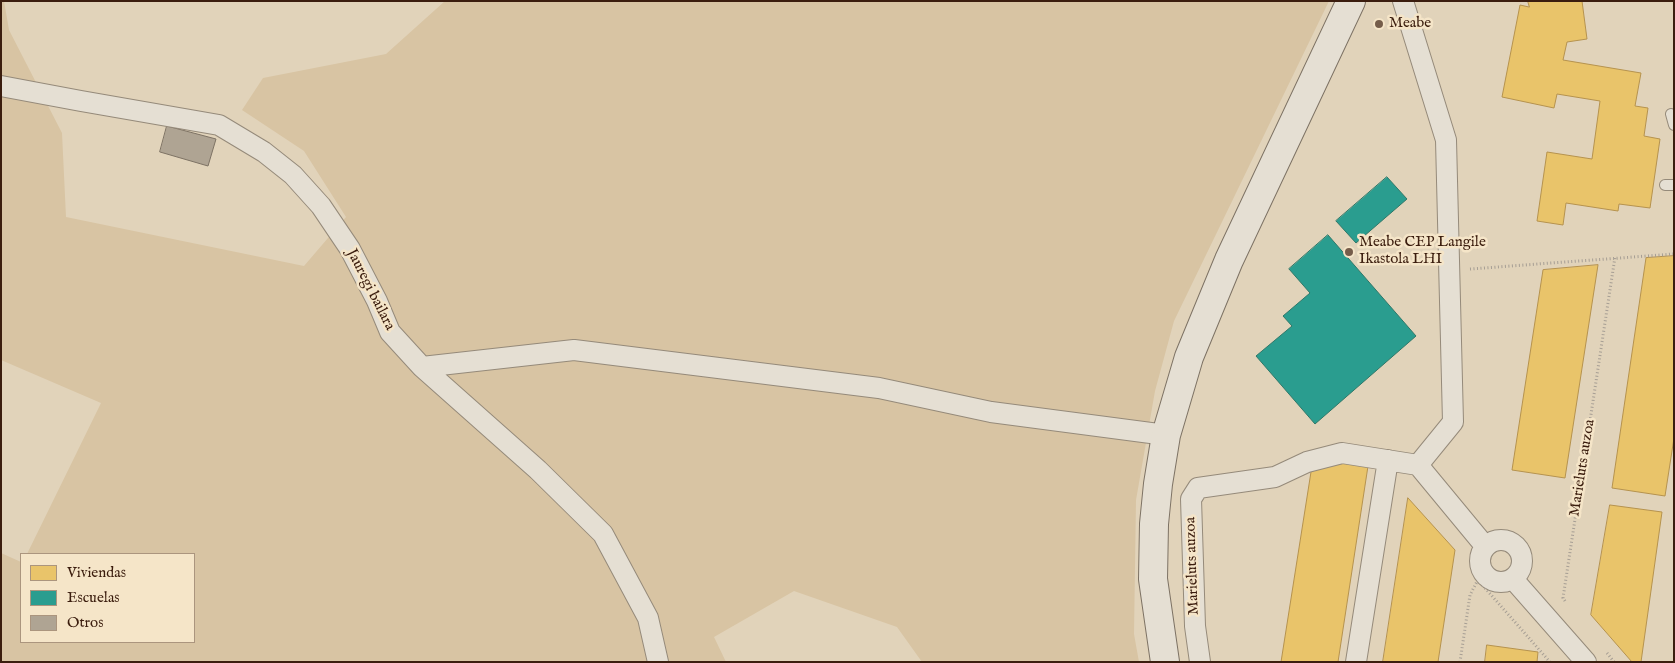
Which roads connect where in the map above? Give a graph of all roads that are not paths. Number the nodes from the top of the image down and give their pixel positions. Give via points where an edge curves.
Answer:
1 (1351, 1) edge
2 (1403, 1) edge
3 (1, 86) edge
4 (1671, 114) dead end
5 (1674, 125) edge
6 (422, 367) junction
7 (1166, 435) junction
8 (1388, 460) junction
9 (1418, 465) junction
10 (1485, 546) junction
11 (1513, 579) junction
12 (658, 662) edge
13 (1165, 662) edge
14 (1200, 662) edge
15 (1356, 662) edge
16 (1586, 662) edge

1 - 7 main road via 1226,269 1189,357
2 - 9 street via 1446,140 1453,422
3 - 6 street, Jauregi bailara via 219,125 264,152 293,175 321,206 350,249 390,332
4 - 5 lane
6 - 7 street via 574,350 879,388 991,412
6 - 12 street, Jauregi bailara via 538,470 603,534 648,618
7 - 13 main road via 1154,524 1153,579
8 - 9 street, Marieluts auzoa
8 - 14 street, Marieluts auzoa via 1342,453 1307,462 1275,476 1198,488 1191,499 1195,626
8 - 15 street
9 - 10 street
10 - 11 street via 1479,558 1480,576 1499,582
10 - 11 street via 1503,539 1519,550 1521,568
11 - 16 street

